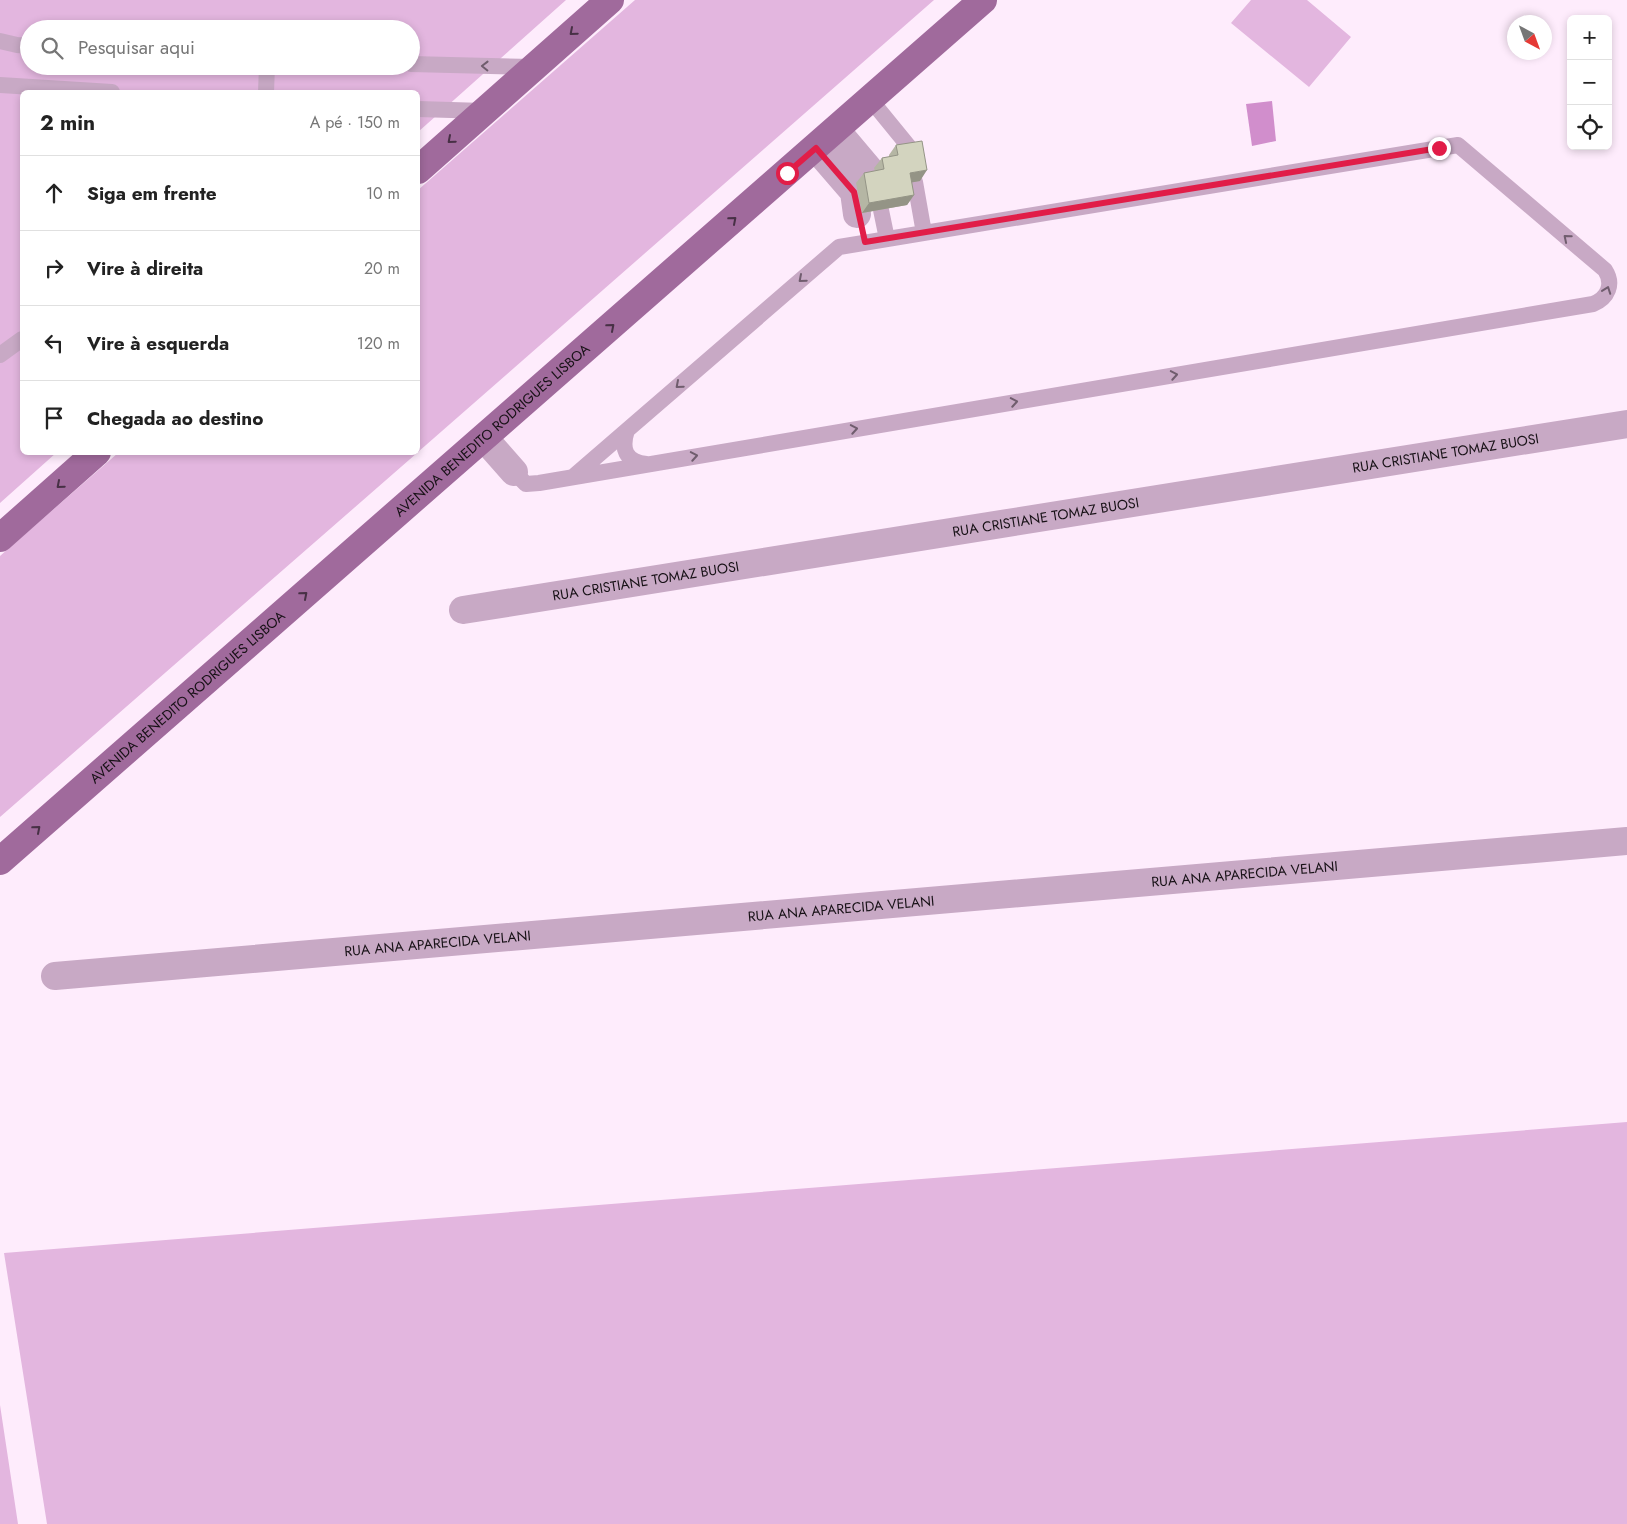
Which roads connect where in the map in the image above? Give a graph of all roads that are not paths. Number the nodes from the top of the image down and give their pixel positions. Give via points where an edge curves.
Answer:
1 (610, 0) edge
2 (983, 0) edge
3 (0, 41) edge
4 (20, 45) edge
5 (420, 64) edge
6 (533, 67) junction
7 (267, 75) edge
8 (0, 85) edge
9 (80, 90) edge
10 (266, 90) edge
11 (870, 100) junction
12 (420, 108) edge
13 (484, 111) junction
14 (826, 139) junction
15 (910, 152) edge
16 (420, 168) edge
17 (875, 180) edge
18 (915, 182) edge
19 (869, 212) junction
20 (924, 232) junction
21 (887, 239) junction
22 (865, 242) junction
23 (20, 340) edge
24 (0, 355) edge
25 (1627, 424) edge
26 (626, 430) junction
27 (484, 438) junction
28 (94, 455) edge
29 (646, 464) junction
30 (514, 472) joint
31 (574, 476) junction
32 (0, 538) edge
33 (463, 610) dead end
34 (1627, 841) edge
35 (0, 861) edge
36 (55, 976) dead end

1 -> 6 main road
2 - 11 main road, AVENIDA BENEDITO RODRIGUES LISBOA
3 - 4 lane
6 -> 5 lane
6 - 13 main road
7 - 10 lane
8 - 9 lane
11 - 14 main road, AVENIDA BENEDITO RODRIGUES LISBOA
11 - 15 lane
12 - 13 lane
13 -> 16 main road
14 - 17 street via 874,175
14 - 19 street via 854,192
27 -> 14 main road, AVENIDA BENEDITO RODRIGUES LISBOA
18 - 20 lane
19 - 21 lane
19 - 22 lane
20 - 21 lane
29 -> 20 lane via 1593,304 1605,296 1610,283 1605,270 1458,145
21 - 22 lane
22 -> 26 lane via 839,247
23 - 24 lane
25 - 33 street, RUA CRISTIANE TOMAZ BUOSI
26 - 29 lane via 624,447 627,454 638,463
26 - 31 lane
27 - 30 street
35 -> 27 main road, AVENIDA BENEDITO RODRIGUES LISBOA
28 -> 32 main road
29 - 31 lane
30 - 31 lane via 526,484
34 - 36 street, RUA ANA APARECIDA VELANI

